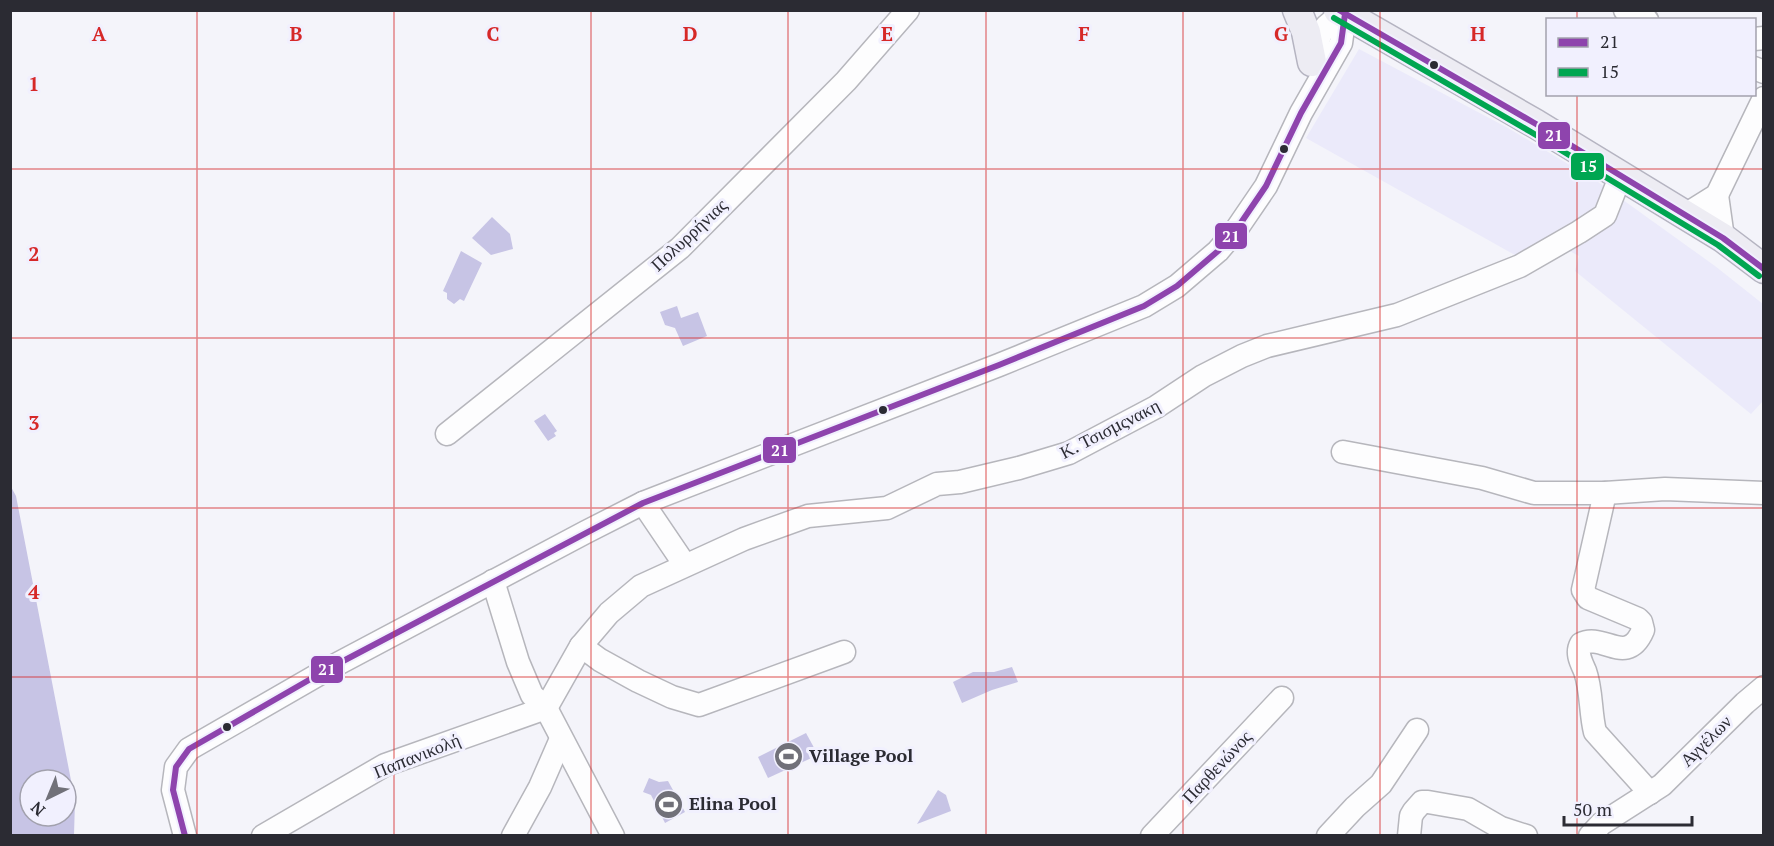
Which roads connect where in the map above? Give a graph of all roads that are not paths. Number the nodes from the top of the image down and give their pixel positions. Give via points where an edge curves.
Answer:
1 (908, 10) edge
2 (1297, 10) edge
3 (1625, 10) edge
4 (1343, 12) edge
5 (1643, 18) edge
6 (1312, 62) junction
7 (1764, 98) edge
8 (1301, 113) junction
9 (1620, 177) junction
10 (1717, 195) junction
11 (1685, 215) junction
12 (1723, 238) junction
13 (1764, 269) edge
14 (447, 434) dead end
15 (1343, 452) dead end
16 (1764, 492) edge
17 (1605, 493) junction
18 (643, 503) junction
19 (685, 565) junction
20 (493, 581) junction
21 (581, 646) junction
22 (844, 652) dead end
23 (1764, 687) edge
24 (1282, 698) dead end
25 (546, 708) junction
26 (1417, 730) dead end
27 (561, 739) junction
28 (1650, 793) junction
29 (185, 836) edge
30 (263, 836) edge
31 (513, 836) edge
32 (613, 836) edge
33 (1152, 836) edge
34 (1328, 836) edge
35 (1409, 836) edge
36 (1526, 836) edge
37 (1590, 836) edge

1 - 14 street, Πολυρρήνιας via 846,81 680,248
2 - 6 main road
3 - 5 street
4 - 6 street via 1322,30
4 - 8 street via 1341,43
4 - 9 main road
6 - 8 street
7 - 10 street
8 - 18 street via 1273,173 1236,230 1190,276 1161,296 999,365
9 - 11 main road
9 - 19 street, Κ. Τσισμςνακη via 1605,215 1520,266 1396,315 1267,346 1242,356 1069,453 937,484 886,508 808,516
10 - 11 street
10 - 12 street
11 - 12 main road
12 - 13 main road
15 - 17 street via 1482,478 1534,493
16 - 17 street via 1665,489
17 - 28 street via 1583,590 1588,598 1638,619 1643,630 1640,638 1624,649 1589,641 1581,644 1579,655 1588,680 1595,732
18 - 19 street
18 - 20 street
19 - 21 street, Κ. Τσισμςνακη via 641,586 609,613
20 - 25 street via 518,662 532,695
20 - 29 street via 189,749 176,767 173,790
21 - 22 street via 638,681 699,705
21 - 25 street, Κ. Τσισμςνακη
23 - 28 street, Αγγέλων
24 - 33 street, Παρθενώνος
25 - 27 street
25 - 30 street, Παπανικολή via 385,765
26 - 34 street via 1381,784
27 - 31 street
27 - 32 street
28 - 37 street, Αγγέλων via 1601,824
35 - 36 street via 1411,816 1422,802 1468,809 1501,828

